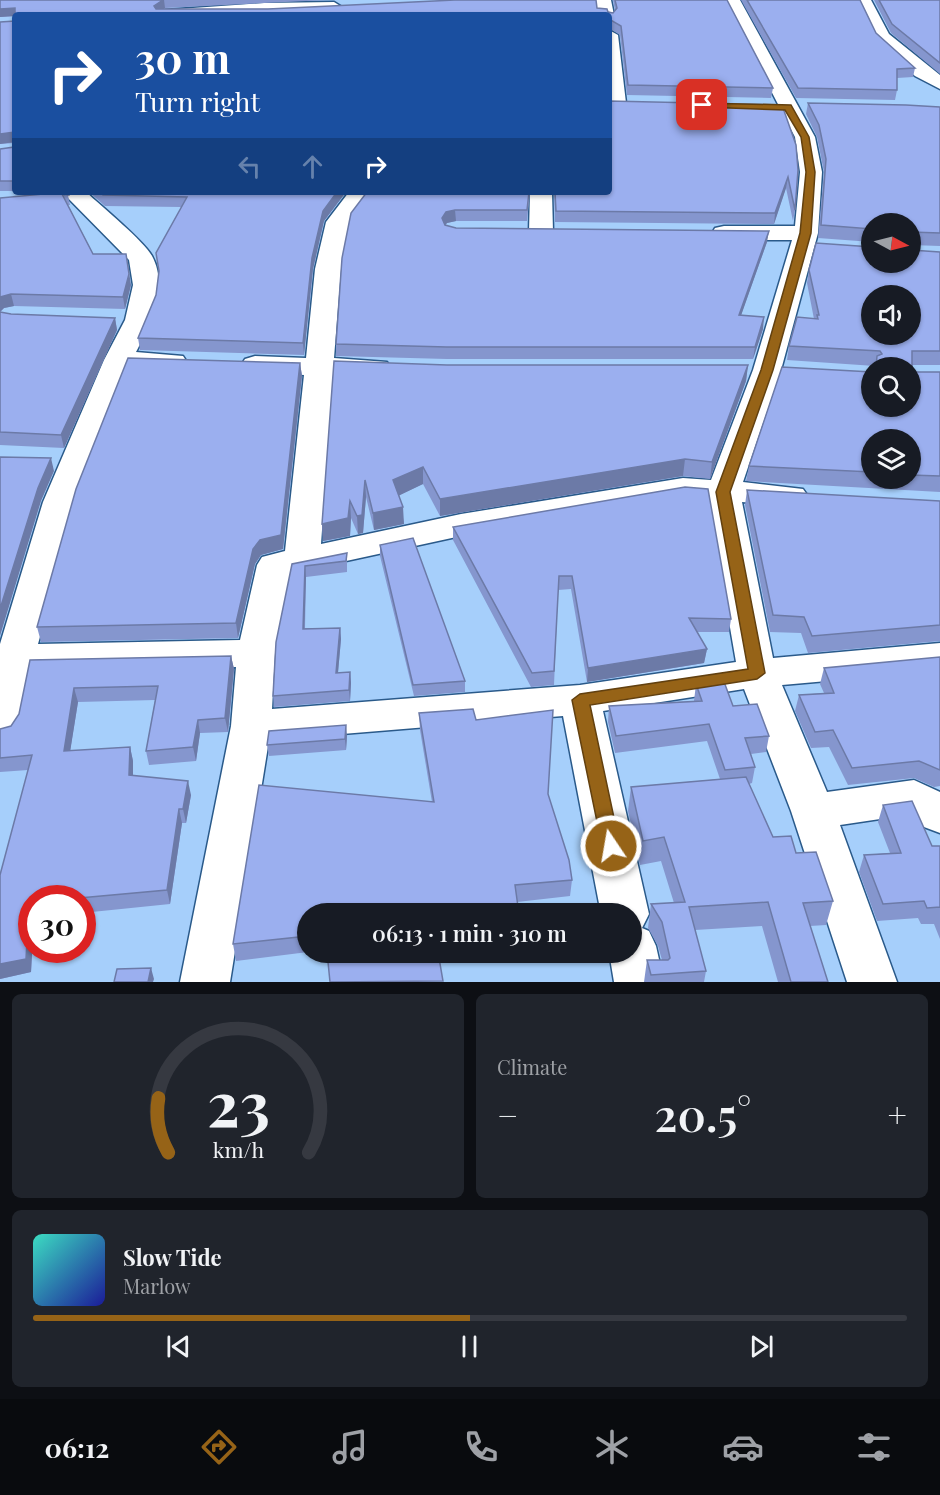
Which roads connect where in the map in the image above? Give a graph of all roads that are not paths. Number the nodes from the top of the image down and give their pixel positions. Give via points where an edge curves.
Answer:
1 (168, 0) edge
2 (732, 0) edge
3 (863, 0) edge
4 (347, 10) edge
5 (159, 12) edge
6 (179, 12) edge
7 (940, 83) edge
8 (612, 103) edge
9 (639, 104) edge
10 (67, 195) edge
11 (359, 195) edge
12 (541, 195) edge
13 (542, 232) edge
14 (702, 232) edge
15 (810, 242) junction
16 (118, 360) junction
17 (320, 367) junction
18 (401, 369) edge
19 (45, 459) edge
20 (78, 460) junction
21 (723, 492) junction
22 (827, 498) edge
23 (302, 557) junction
24 (256, 653) junction
25 (940, 657) edge
26 (7, 658) edge
27 (757, 673) junction
28 (580, 700) junction
29 (251, 726) junction
30 (0, 727) edge
31 (813, 811) junction
32 (940, 815) edge
33 (623, 903) edge
34 (635, 963) edge
35 (205, 982) edge
36 (639, 982) edge
37 (872, 982) edge

1 - 5 street
2 - 15 street via 805,137 811,172
3 - 7 street via 882,37
4 - 6 street
8 - 9 street
10 - 16 street via 141,258 146,285 127,319
11 - 17 street via 339,222 328,268
12 - 13 street
14 - 15 street
15 - 21 street
16 - 17 street
16 - 20 street
17 - 18 street
17 - 23 street
19 - 20 street
20 - 26 street
21 - 22 street
21 - 23 street via 683,488 461,525
21 - 27 street
23 - 24 street via 275,565
24 - 26 street
24 - 29 street
25 - 27 street
26 - 30 street
27 - 28 street
27 - 31 street
28 - 29 street
28 - 33 street
29 - 35 street
31 - 32 street via 914,797
31 - 37 street
34 - 36 street

